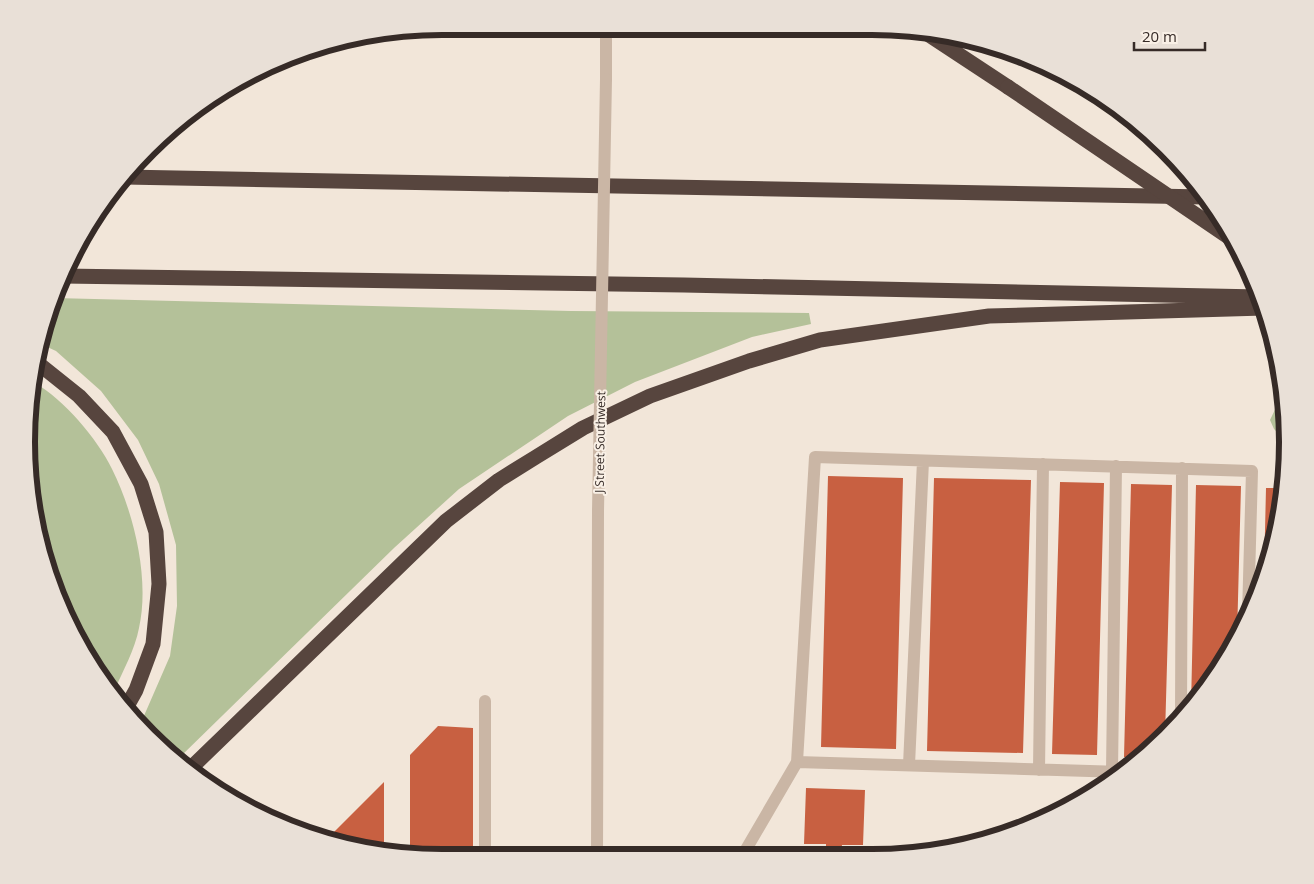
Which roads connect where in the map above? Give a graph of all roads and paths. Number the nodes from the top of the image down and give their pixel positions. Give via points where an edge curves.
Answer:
1 (606, 35) edge
2 (937, 40) edge
3 (133, 177) edge
4 (1197, 197) edge
5 (1219, 230) edge
6 (71, 276) edge
7 (1252, 297) edge
8 (1256, 308) edge
9 (42, 367) edge
10 (923, 460) junction
11 (1043, 464) junction
12 (1116, 466) junction
13 (1182, 468) junction
14 (1249, 597) edge
15 (485, 701) dead end
16 (129, 702) edge
17 (1181, 706) edge
18 (797, 762) junction
19 (194, 765) edge
20 (910, 765) junction
21 (1117, 767) edge
22 (1039, 770) junction
23 (1110, 772) edge
24 (486, 849) edge
25 (597, 849) edge
26 (746, 849) edge

1 - 25 street, J Street Southwest, bridge via 598,511
2 - 5 highway, bridge
3 - 4 highway
6 - 7 highway
8 - 19 highway via 990,316 820,340 650,396 583,428 498,480 446,521
9 - 16 highway via 79,396 113,432 142,484 156,532 159,584 153,644
10 - 11 street
10 - 18 street via 815,457
10 - 20 street
11 - 12 street
11 - 22 street
12 - 13 street
12 - 21 street
13 - 14 street via 1252,471
13 - 17 street
15 - 24 street
18 - 20 street
18 - 26 street
20 - 22 street
22 - 23 street

